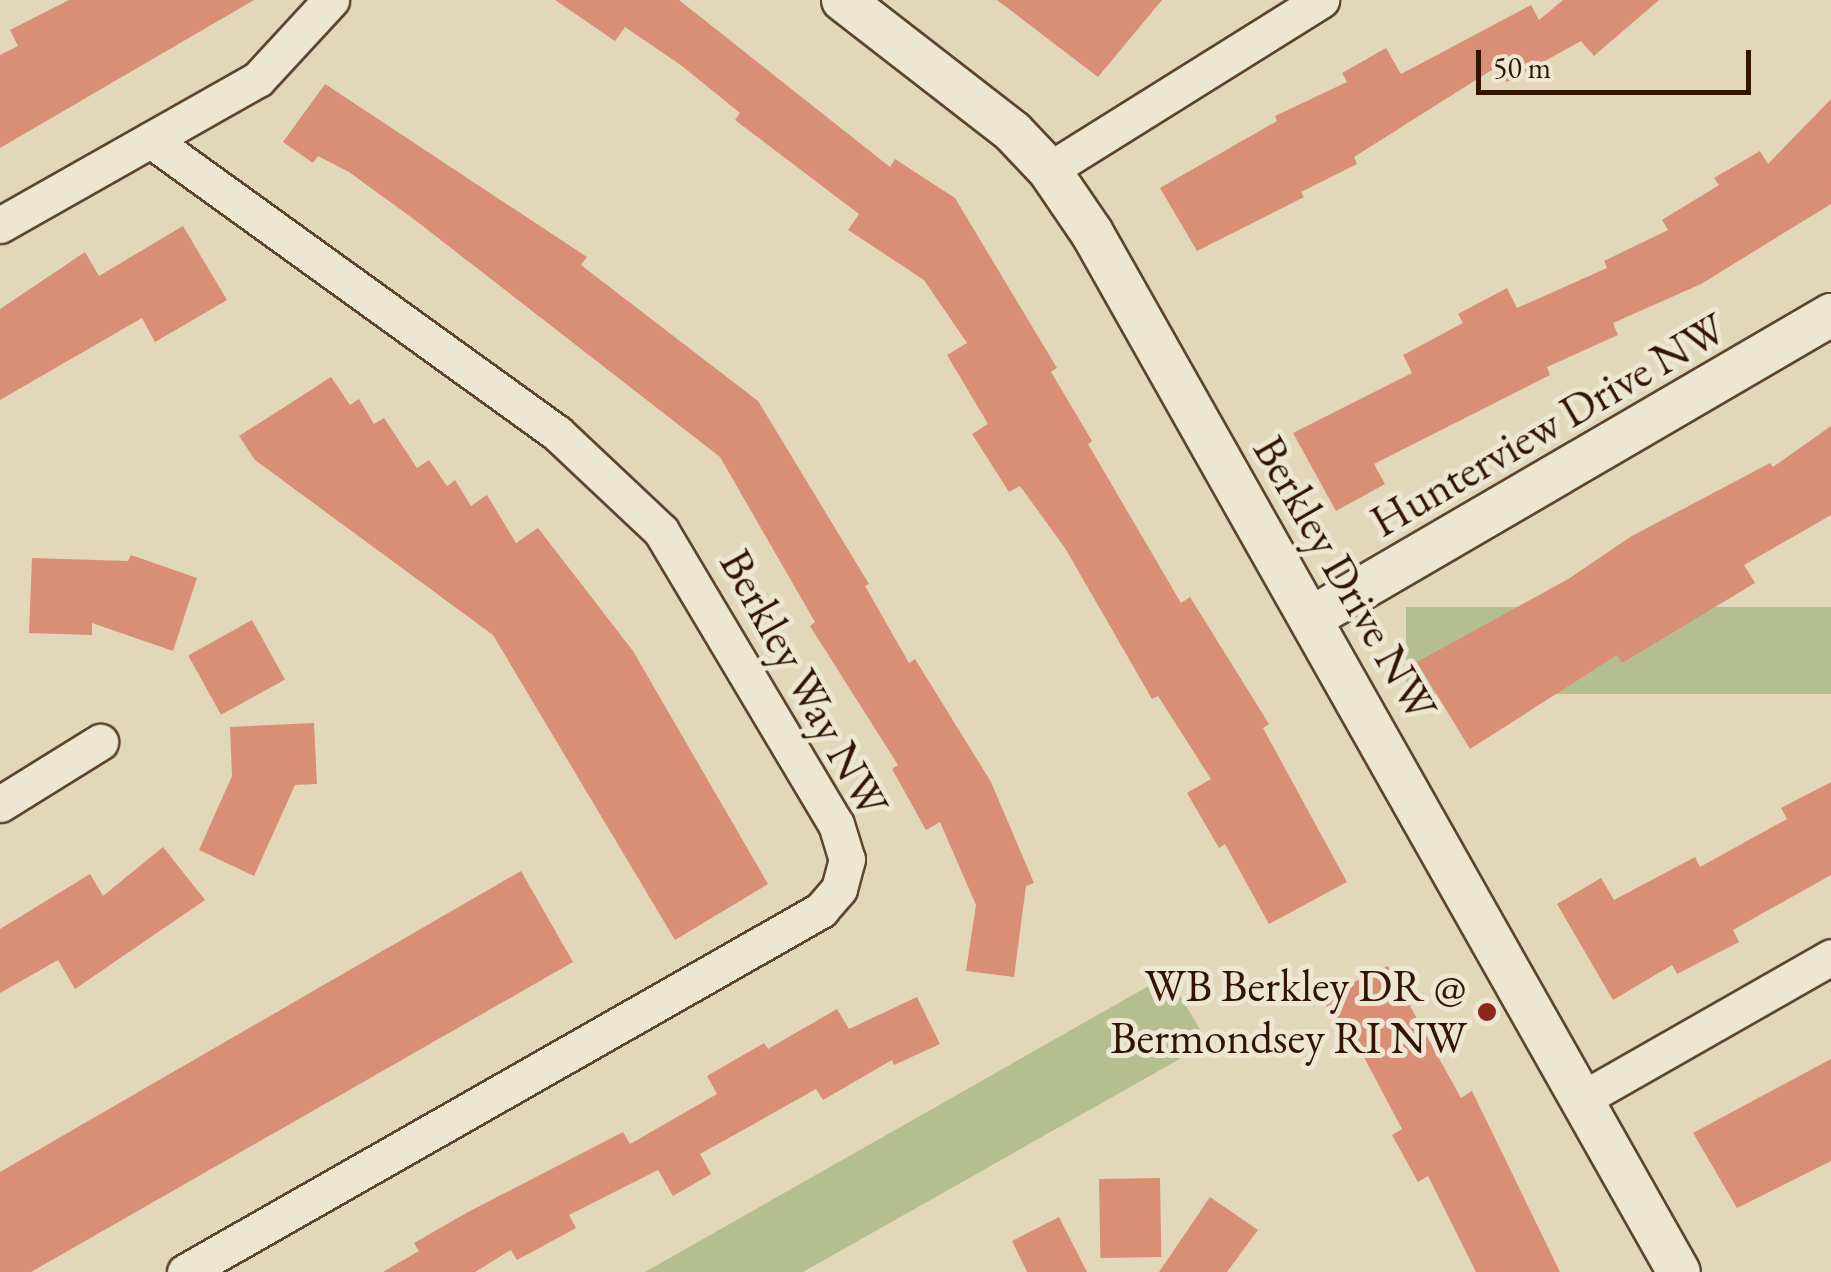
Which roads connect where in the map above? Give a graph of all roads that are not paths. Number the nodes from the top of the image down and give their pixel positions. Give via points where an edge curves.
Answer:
1 (331, 0) edge
2 (843, 0) edge
3 (1322, 0) edge
4 (151, 140) junction
5 (1049, 170) junction
6 (0, 225) edge
7 (1831, 315) edge
8 (1311, 618) junction
9 (100, 742) dead end
10 (0, 804) edge
11 (1831, 957) edge
12 (1584, 1098) junction
13 (185, 1272) edge
14 (1679, 1272) edge

1 - 4 street via 258,79
2 - 5 street, Berkley Drive NW via 1013,132
3 - 5 street
4 - 6 street
4 - 13 street, Berkley Way NW via 557,433 661,530 836,824 848,859 839,888 820,910
5 - 8 street, Berkley Drive NW via 1092,233
7 - 8 street, Hunterview Drive NW
8 - 12 street, Berkley Drive NW
9 - 10 street
11 - 12 street
12 - 14 street, Berkley Drive NW

